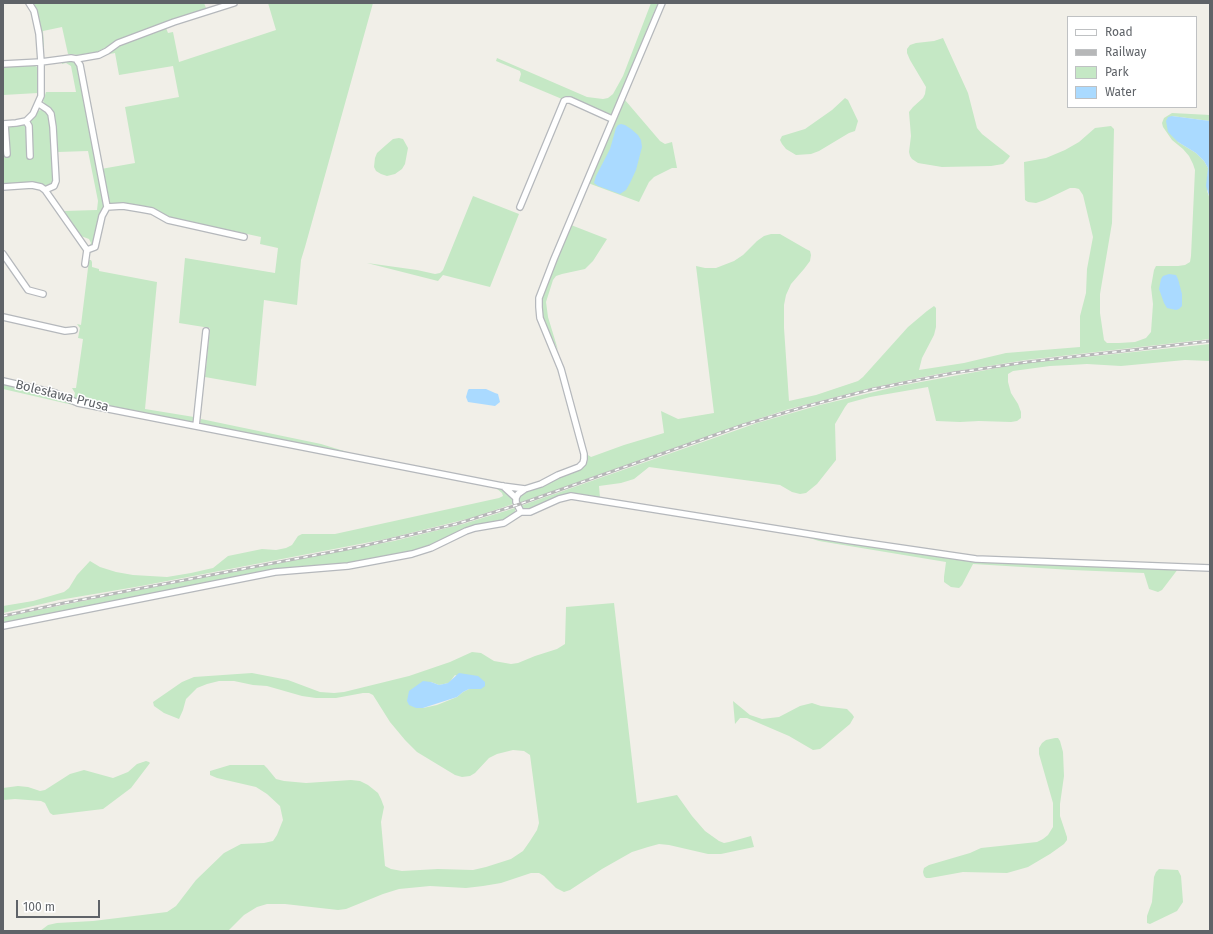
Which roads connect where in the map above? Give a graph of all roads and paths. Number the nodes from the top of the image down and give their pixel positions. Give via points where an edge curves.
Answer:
1 (29, 3) edge
2 (234, 3) edge
3 (662, 3) edge
4 (76, 59) junction
5 (41, 62) junction
6 (3, 64) edge
7 (39, 104) junction
8 (612, 119) junction
9 (26, 120) junction
10 (4, 124) edge
11 (6, 154) dead end
12 (30, 156) dead end
13 (3, 187) edge
14 (45, 190) junction
15 (107, 207) junction
16 (520, 207) dead end
17 (244, 236) dead end
18 (87, 250) junction
19 (3, 254) edge
20 (85, 264) dead end
21 (43, 294) dead end
22 (3, 318) edge
23 (74, 330) dead end
24 (206, 331) dead end
25 (3, 382) edge
26 (196, 426) junction
27 (502, 486) junction
28 (525, 489) junction
29 (516, 498) junction
30 (521, 512) junction
31 (1210, 568) edge
32 (3, 626) edge

1 - 5 street via 36,21
2 - 4 street via 118,43 99,55
3 - 8 street
4 - 5 street
4 - 15 street via 80,65
5 - 6 street
5 - 7 street via 42,91
7 - 9 street
7 - 14 street via 51,114 54,127 56,181 54,186
8 - 16 street via 566,100
8 - 28 street via 539,302 540,318 561,369 584,459 579,467
9 - 10 street
9 - 12 street via 29,126
10 - 11 street
13 - 14 street via 32,185
14 - 18 street
15 - 17 street via 141,208 168,220
15 - 18 street via 102,216 95,247
18 - 20 street
19 - 21 street via 28,290
22 - 23 street via 65,331
24 - 26 street
25 - 26 street, Bolesława Prusa via 55,393 78,403
26 - 27 street, Bolesława Prusa
27 - 28 street, Bolesława Prusa
27 - 29 street
28 - 29 street
29 - 30 street
30 - 31 street via 530,512 565,497 578,496 976,559
30 - 32 street via 504,523 475,528 412,554 348,566 275,572

